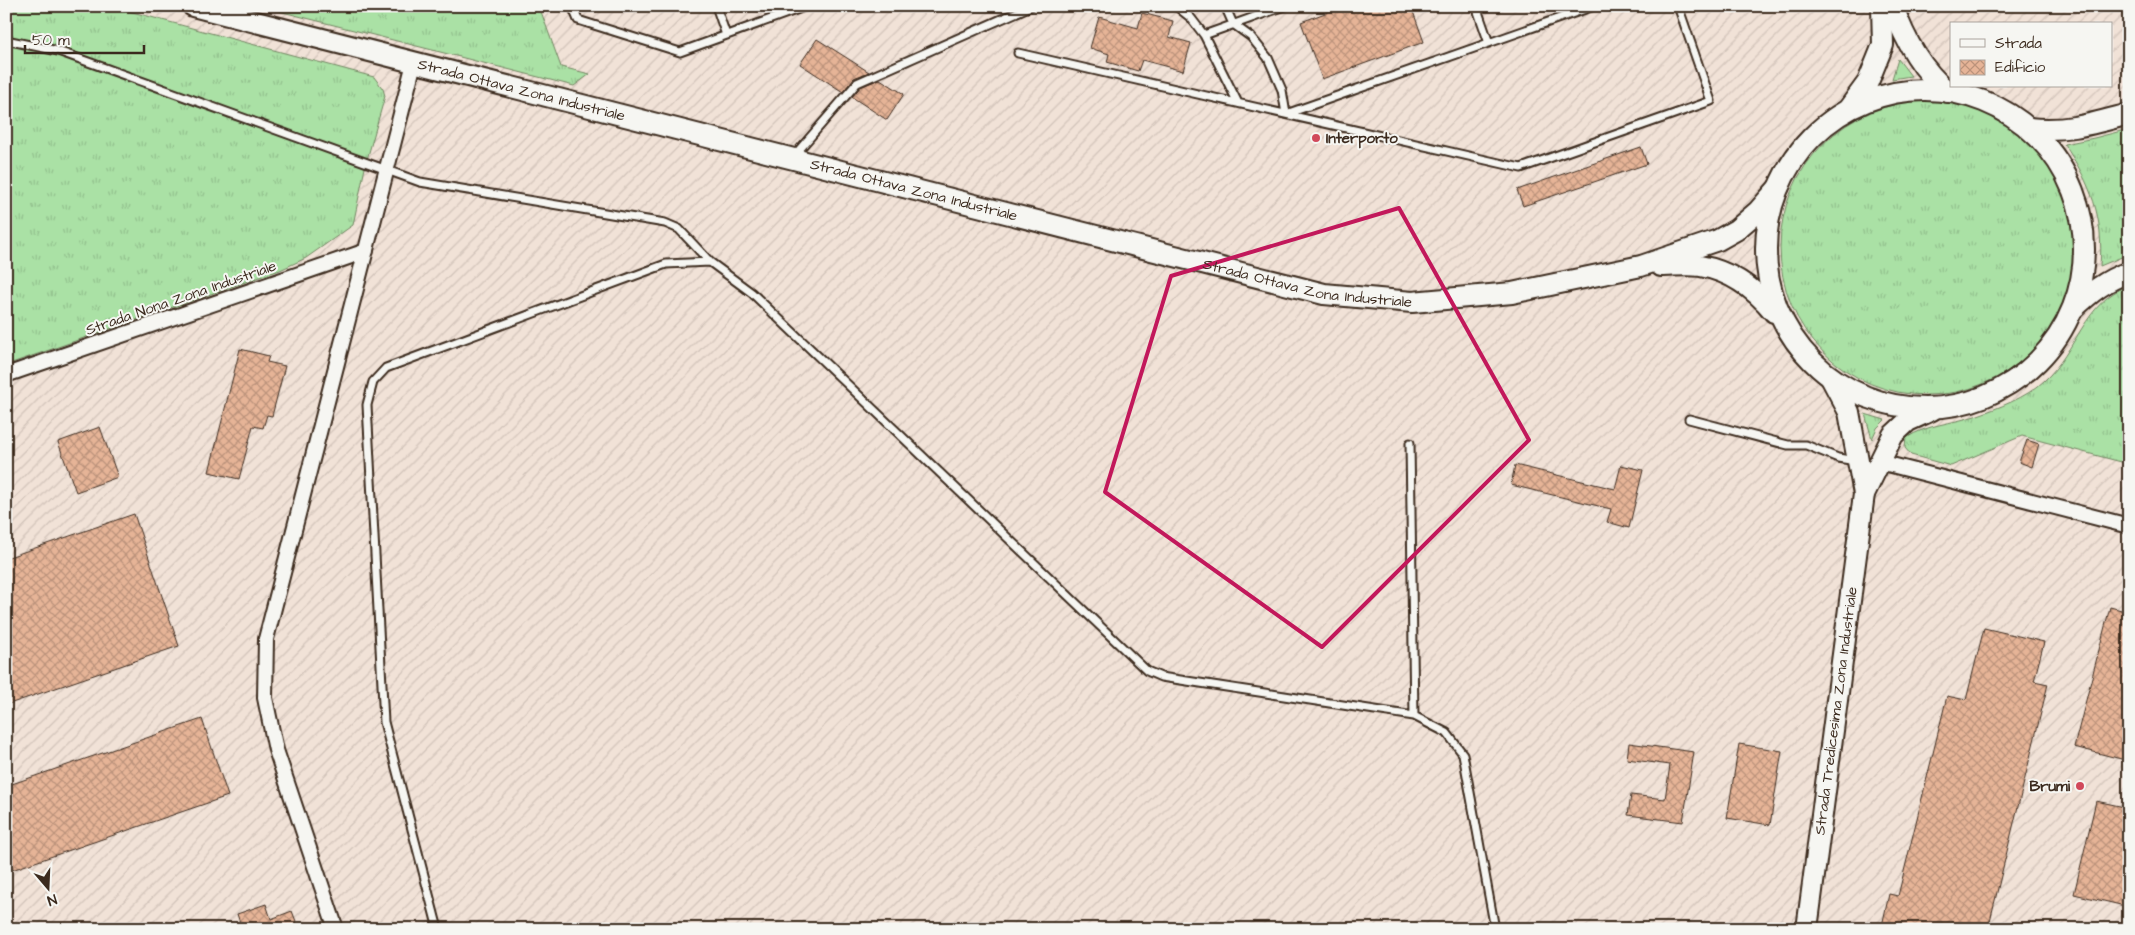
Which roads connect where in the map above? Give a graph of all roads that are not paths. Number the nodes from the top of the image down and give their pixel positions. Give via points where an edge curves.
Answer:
1 (193, 6) edge
2 (572, 6) edge
3 (716, 6) edge
4 (807, 6) edge
5 (1031, 6) edge
6 (1176, 6) edge
7 (1225, 6) edge
8 (1285, 6) edge
9 (1476, 6) edge
10 (1594, 6) edge
11 (1678, 6) edge
12 (1882, 6) edge
13 (1893, 6) edge
14 (1233, 24) junction
15 (726, 35) junction
16 (1204, 35) junction
17 (6, 40) edge
18 (1489, 43) junction
19 (1018, 53) dead end
20 (414, 63) junction
21 (1948, 92) junction
22 (1238, 104) junction
23 (1848, 110) junction
24 (1286, 114) junction
25 (2129, 114) edge
26 (2028, 128) junction
27 (792, 160) junction
28 (387, 170) junction
29 (1778, 188) junction
30 (366, 251) junction
31 (710, 262) junction
32 (1641, 266) junction
33 (2129, 272) edge
34 (2072, 310) junction
35 (1783, 322) junction
36 (6, 375) edge
37 (1830, 377) junction
38 (1937, 407) junction
39 (1689, 419) dead end
40 (1410, 443) dead end
41 (1859, 461) junction
42 (1880, 462) junction
43 (1864, 494) junction
44 (2129, 526) edge
45 (1414, 716) junction
46 (336, 929) edge
47 (438, 929) edge
48 (1495, 929) edge
49 (1807, 929) edge

1 - 20 main road, Strada Ottava Zona Industriale
2 - 15 lane via 578,20 680,52
3 - 15 lane
4 - 15 lane
5 - 27 lane via 857,83
6 - 16 lane
7 - 14 lane
8 - 14 lane
9 - 18 lane
10 - 18 lane
11 - 24 lane via 1710,101 1521,168
12 - 23 main road via 1883,45 1868,82
13 - 21 main road via 1919,61
14 - 16 lane
14 - 24 lane via 1251,38 1268,58 1282,90
16 - 22 lane
17 - 28 lane via 58,51
18 - 24 lane
19 - 22 lane
20 - 27 main road, Strada Ottava Zona Industriale
20 - 28 street
21 - 23 main road via 1922,90 1897,93 1872,99
21 - 26 main road via 1985,102
22 - 24 lane
23 - 29 main road via 1810,138
25 - 26 main road via 2085,126 2053,130
26 - 34 main road via 2046,145 2060,166 2080,212 2084,261
27 - 32 main road, Strada Ottava Zona Industriale via 1324,294 1412,302 1512,293
28 - 30 street
28 - 31 lane via 420,182 665,223 680,229
29 - 32 main road via 1736,230 1718,240
29 - 35 main road via 1767,224 1766,262 1771,292
30 - 36 street, Strada Nona Zona Industriale
30 - 46 street via 266,639 265,698 276,750
31 - 45 lane via 752,293 1147,671 1161,676
31 - 47 lane via 666,264 386,368 373,382 368,405 384,722
32 - 35 main road via 1699,266 1730,275 1761,296
33 - 34 main road via 2094,290
34 - 38 main road via 2049,347 2018,377 1980,398
35 - 37 main road via 1803,352
37 - 38 main road via 1852,391 1881,402 1912,408
37 - 41 main road via 1849,412
38 - 42 main road via 1908,421 1892,435
39 - 41 lane via 1788,444 1806,445 1838,458
40 - 45 lane
41 - 43 main road
42 - 43 main road
42 - 44 street
43 - 49 main road, Strada Tredicesima Zona Industriale
45 - 48 lane via 1447,732 1463,754

